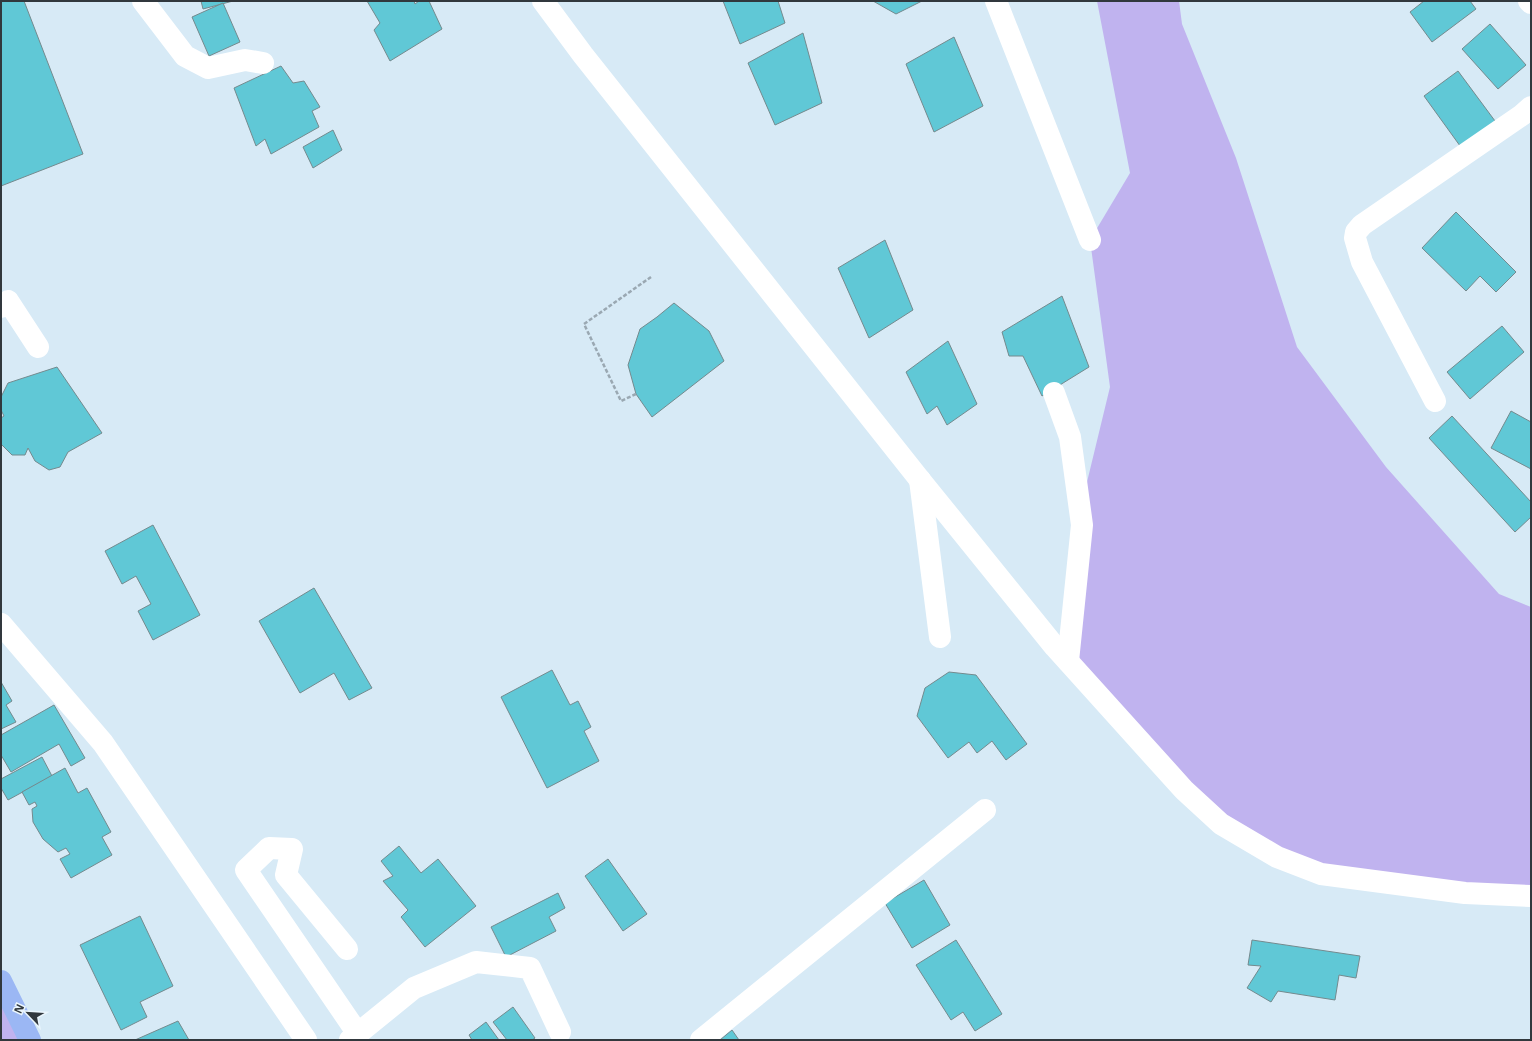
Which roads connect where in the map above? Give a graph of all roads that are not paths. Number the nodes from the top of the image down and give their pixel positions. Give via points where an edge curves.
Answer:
1 (143, 1) edge
2 (543, 1) edge
3 (996, 1) edge
4 (263, 63) dead end
5 (1531, 107) edge
6 (1090, 240) dead end
7 (1, 307) edge
8 (38, 347) dead end
9 (1054, 393) dead end
10 (1435, 401) dead end
11 (920, 480) junction
12 (1, 624) edge
13 (940, 637) dead end
14 (1068, 661) junction
15 (985, 810) dead end
16 (1531, 896) edge
17 (347, 949) dead end
18 (1, 981) edge
19 (560, 1032) dead end
20 (354, 1037) edge
21 (30, 1040) edge
22 (306, 1040) edge
23 (701, 1040) edge

1 - 4 street via 185,56 208,68 244,60
2 - 11 street
3 - 6 street
5 - 10 street via 1362,225 1356,232 1355,238 1362,262
7 - 8 street via 8,301
9 - 14 street via 1070,437 1082,525
11 - 13 street
11 - 14 street
12 - 22 street via 103,743
14 - 16 street via 1184,790 1215,820 1277,856 1322,874 1466,893
15 - 23 street
17 - 20 street via 286,875 292,849 269,848 246,870
18 - 21 highway
19 - 20 street via 530,968 476,962 414,988

